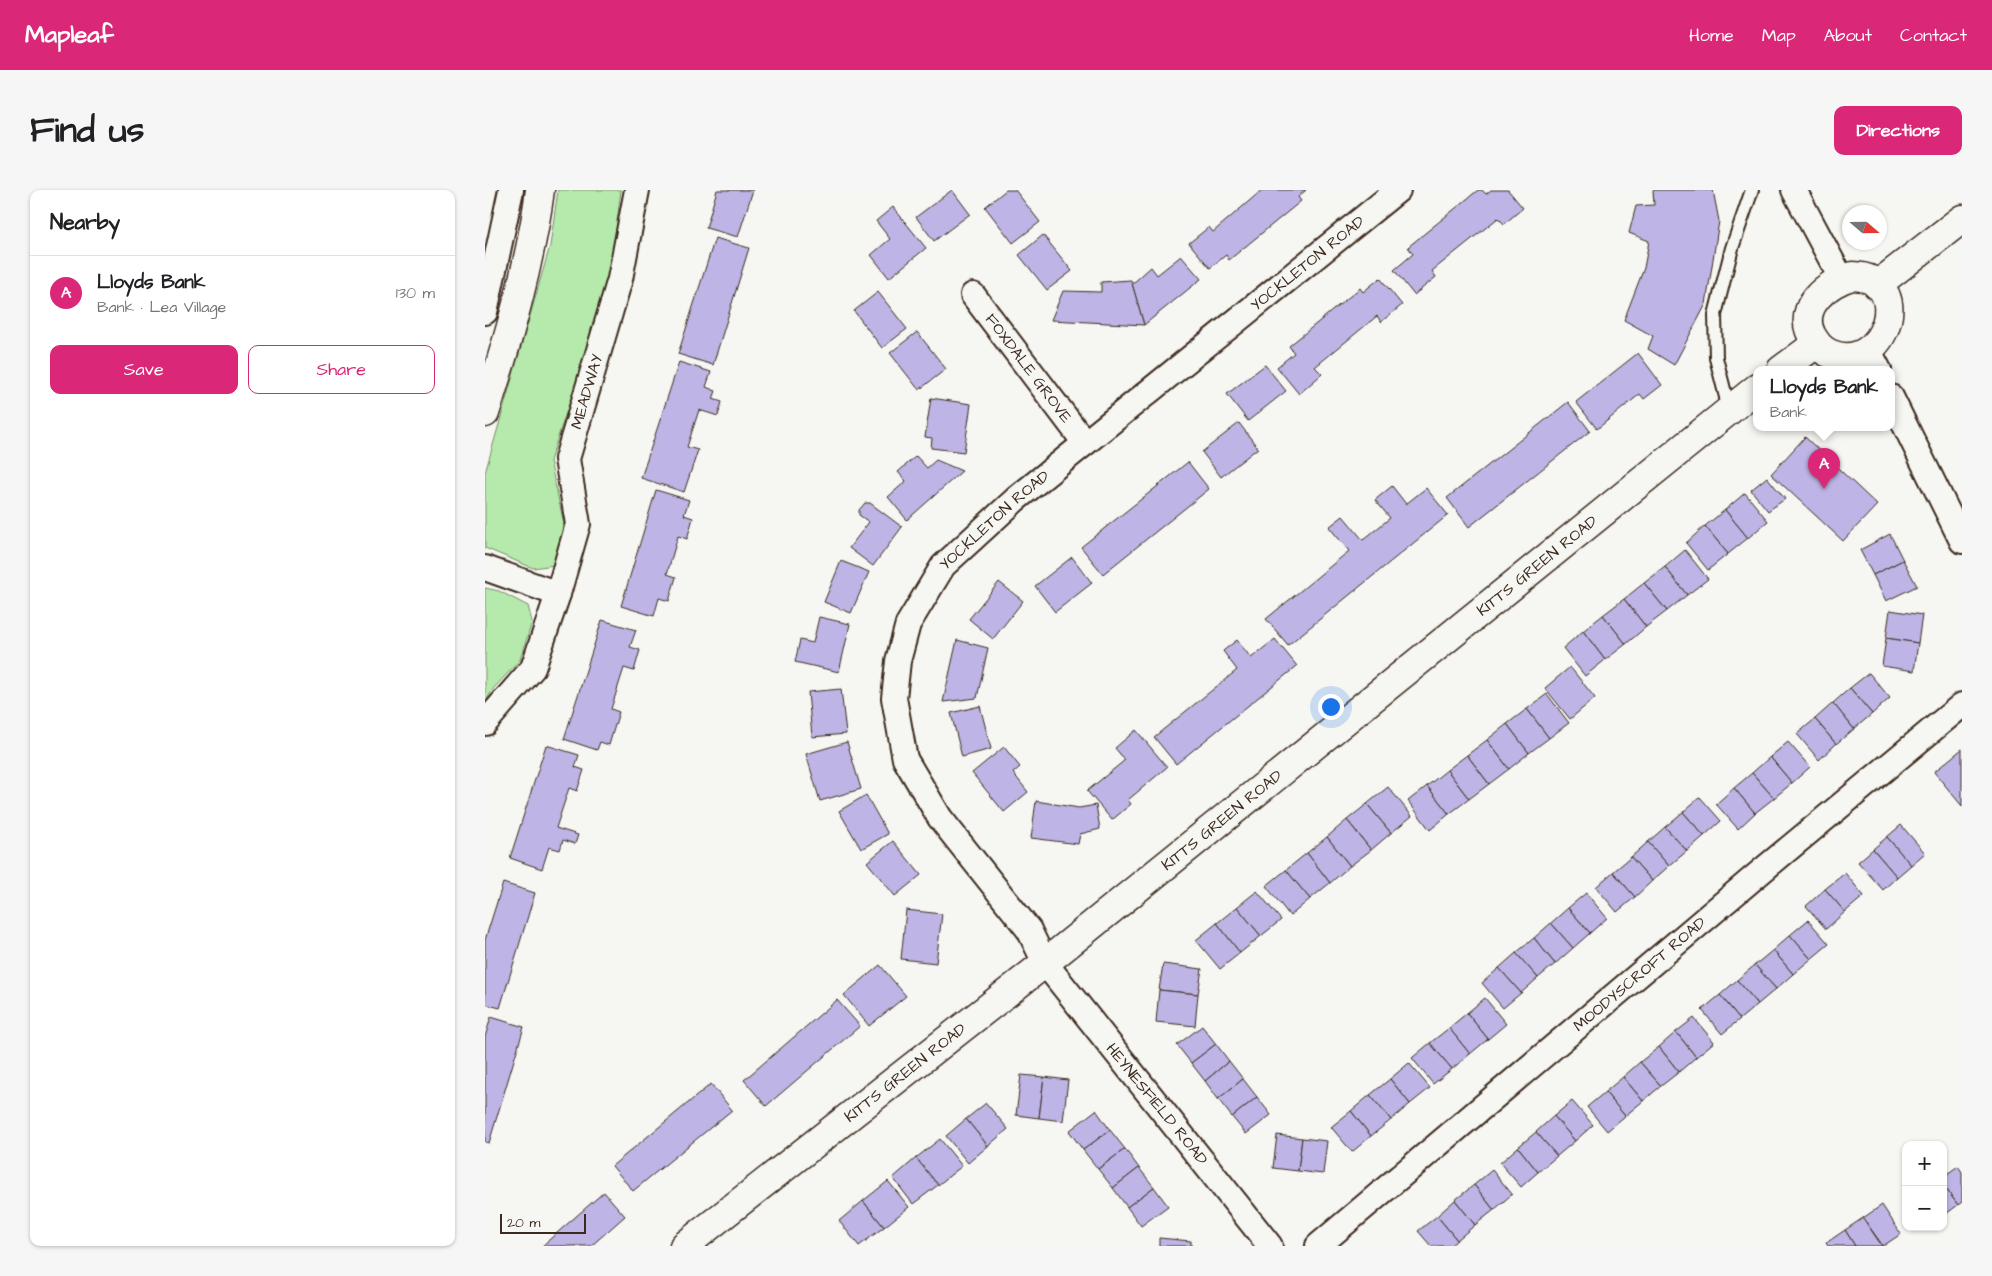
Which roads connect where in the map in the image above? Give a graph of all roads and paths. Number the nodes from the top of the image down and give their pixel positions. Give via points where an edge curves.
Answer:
1 (511, 190) edge
2 (540, 190) edge
3 (637, 190) edge
4 (1398, 190) edge
5 (1751, 190) edge
6 (1794, 190) edge
7 (1962, 218) edge
8 (1841, 278) junction
9 (1877, 285) junction
10 (973, 295) dead end
11 (485, 312) edge
12 (1816, 344) junction
13 (1873, 360) edge
14 (1786, 366) edge
15 (1753, 391) edge
16 (1895, 405) edge
17 (1729, 409) junction
18 (485, 413) edge
19 (1085, 443) junction
20 (1962, 541) edge
21 (485, 568) edge
22 (558, 594) junction
23 (1962, 704) edge
24 (485, 724) edge
25 (1045, 963) junction
26 (684, 1246) edge
27 (1270, 1246) edge
28 (1318, 1246) edge

1 - 11 street
2 - 18 street via 537,218 510,333
3 - 22 street, MEADWAY via 620,279 567,459 578,524
4 - 19 street, YOCKLETON ROAD
5 - 17 lane via 1715,315 1716,358
6 - 8 street
7 - 9 street
8 - 9 street via 1863,276
8 - 12 street via 1820,294 1807,315 1809,331
9 - 13 street via 1889,306 1889,320
10 - 19 street, FOXDALE GROVE
12 - 13 street via 1842,358 1854,356
12 - 14 street
15 - 17 street, KITTS GREEN ROAD
16 - 20 street
17 - 25 street, KITTS GREEN ROAD
19 - 25 street, YOCKLETON ROAD via 1016,499 943,566 908,624 898,661 894,698 905,759 940,818 1029,930
21 - 22 street
22 - 24 street, MEADWAY via 533,668
23 - 28 street, MOODYSCROFT ROAD
25 - 26 street, KITTS GREEN ROAD
25 - 27 street, HEYNESFIELD ROAD

